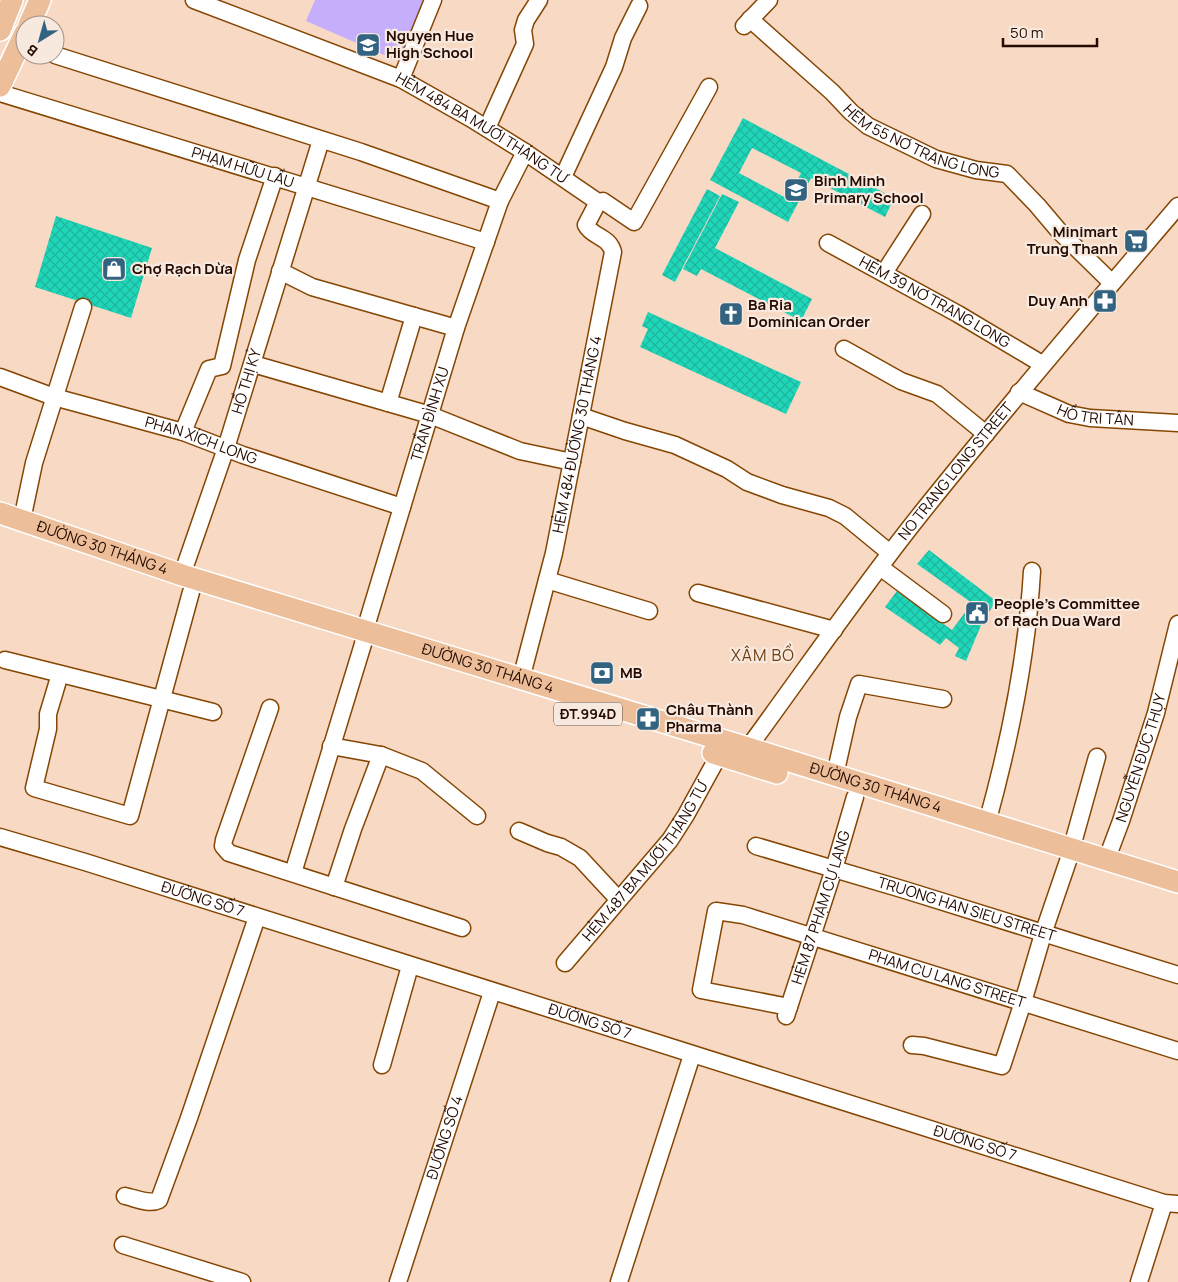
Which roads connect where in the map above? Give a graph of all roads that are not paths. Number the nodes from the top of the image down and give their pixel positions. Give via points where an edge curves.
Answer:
1 (12, 0) edge
2 (40, 0) edge
3 (194, 0) edge
4 (433, 0) edge
5 (540, 0) edge
6 (769, 0) edge
7 (640, 6) dead end
8 (34, 15) edge
9 (0, 30) edge
10 (15, 55) edge
11 (65, 58) edge
12 (401, 79) junction
13 (0, 86) edge
14 (709, 86) dead end
15 (0, 93) edge
16 (488, 128) junction
17 (322, 140) junction
18 (525, 152) junction
19 (275, 176) junction
20 (563, 177) junction
21 (307, 186) junction
22 (500, 201) junction
23 (598, 202) junction
24 (1178, 206) edge
25 (922, 214) dead end
26 (486, 242) junction
27 (828, 243) dead end
28 (280, 271) junction
29 (884, 273) junction
30 (1112, 283) junction
31 (83, 307) dead end
32 (414, 316) junction
33 (456, 328) junction
34 (844, 349) dead end
35 (253, 364) junction
36 (1042, 364) junction
37 (0, 377) edge
38 (1019, 392) junction
39 (54, 397) junction
40 (388, 403) junction
41 (430, 415) junction
42 (581, 416) junction
43 (1178, 423) edge
44 (183, 432) junction
45 (986, 434) junction
46 (226, 448) junction
47 (572, 462) junction
48 (402, 507) junction
49 (0, 513) edge
50 (22, 520) junction
51 (0, 528) edge
52 (890, 552) junction
53 (880, 567) junction
54 (1032, 571) dead end
55 (547, 580) junction
56 (187, 584) junction
57 (698, 593) dead end
58 (649, 611) dead end
59 (943, 614) dead end
60 (1178, 624) edge
61 (834, 630) junction
62 (364, 637) junction
63 (5, 660) dead end
64 (60, 674) junction
65 (521, 679) junction
66 (943, 699) dead end
67 (162, 700) junction
68 (270, 708) dead end
69 (213, 712) dead end
70 (331, 746) junction
71 (721, 748) junction
72 (381, 755) junction
73 (746, 755) junction
74 (1097, 757) dead end
75 (835, 775) junction
76 (855, 797) junction
77 (477, 816) dead end
78 (987, 823) junction
79 (520, 830) dead end
80 (0, 837) edge
81 (756, 846) dead end
82 (1069, 856) junction
83 (1106, 861) junction
84 (834, 869) junction
85 (293, 873) junction
86 (1178, 882) edge
87 (334, 887) junction
88 (1178, 896) edge
89 (618, 899) junction
90 (257, 917) junction
91 (462, 928) dead end
92 (1043, 934) junction
93 (811, 936) junction
94 (565, 962) dead end
95 (410, 966) junction
96 (1178, 975) edge
97 (492, 992) junction
98 (1023, 1002) junction
99 (787, 1012) joint
100 (912, 1045) dead end
101 (1178, 1051) edge
102 (692, 1055) junction
103 (382, 1065) dead end
104 (125, 1196) dead end
105 (1171, 1204) edge
106 (123, 1245) dead end
107 (242, 1282) edge
108 (398, 1282) edge
109 (619, 1282) edge
110 (1139, 1282) edge

1 - 9 main road
2 - 8 main road
3 - 12 street, HẺM 484 BA MƯƠI THÁNG TƯ
4 - 12 street
5 - 16 street via 526,20 523,30 526,44
6 - 30 street, HẺM 55 NƠ TRANG LONG via 747,23 832,92 868,126 936,159 1007,174
7 - 20 street
10 - 13 main road
11 - 17 street
12 - 16 street, HẺM 484 BA MƯƠI THÁNG TƯ
14 - 23 street, HẺM 484 BA MƯƠI THÁNG TƯ via 634,222 603,201
15 - 19 street, PHẠM HỮU LẦU
16 - 18 street, HẺM 484 BA MƯƠI THÁNG TƯ
17 - 21 street, HỒ THỊ KỶ
17 - 22 street
18 - 20 street, HẺM 484 BA MƯƠI THÁNG TƯ
18 - 22 street, TRẦN ĐÌNH XU
19 - 21 street, PHẠM HỮU LẦU
19 - 44 street via 247,260 222,366 209,369
20 - 23 street, HẺM 484 BA MƯƠI THÁNG TƯ
21 - 26 street, PHẠM HỮU LẦU
21 - 28 street, HỒ THỊ KỶ
22 - 26 street, TRẦN ĐÌNH XU
23 - 42 street, HẺM 484 ĐƯỜNG 30 THÁNG 4 via 586,225 612,247 613,252
24 - 30 street, NO TRANG LONG STREET
25 - 29 street
26 - 33 street, TRẦN ĐÌNH XU
27 - 29 street, HẺM 39 NƠ TRANG LONG
28 - 32 street via 312,287
28 - 35 street, HỒ THỊ KỶ
29 - 36 street, HẺM 39 NƠ TRANG LONG
30 - 36 street, NO TRANG LONG STREET
31 - 39 street
32 - 33 street
32 - 40 street
33 - 41 street, TRẦN ĐÌNH XU
34 - 45 street via 901,381 937,394
35 - 40 street
35 - 46 street, HỒ THỊ KỶ
36 - 38 street, NO TRANG LONG STREET
37 - 39 street, PHAN XÍCH LONG
38 - 43 street, HỒ TRI TÂN via 1069,414
38 - 45 street, NO TRANG LONG STREET
39 - 44 street, PHAN XÍCH LONG
39 - 50 street
40 - 41 street
41 - 47 street via 520,451
41 - 48 street, TRẦN ĐÌNH XU
42 - 47 street, HẺM 484 ĐƯỜNG 30 THÁNG 4
42 - 52 street via 624,432 675,445 782,496 829,508 845,516
44 - 46 street, PHAN XÍCH LONG
45 - 52 street, NO TRANG LONG STREET
46 - 48 street, PHAN XÍCH LONG
46 - 56 street, HỒ THỊ KỶ
47 - 55 street, HẺM 484 ĐƯỜNG 30 THÁNG 4
48 - 62 street, TRẦN ĐÌNH XU
49 - 50 main road, ĐƯỜNG 30 THÁNG 4 / ĐT.994D
50 - 56 main road, ĐƯỜNG 30 THÁNG 4 / ĐT.994D
51 - 56 main road, ĐƯỜNG 30 THÁNG 4 / ĐT.994D
52 - 53 street, NO TRANG LONG STREET
53 - 59 street
53 - 61 street, NO TRANG LONG STREET
54 - 78 street via 1018,690
55 - 58 street
55 - 65 street, HẺM 484 ĐƯỜNG 30 THÁNG 4
56 - 62 main road, ĐƯỜNG 30 THÁNG 4 / ĐT.994D
56 - 67 street, HỒ THỊ KỶ
57 - 61 street
60 - 83 street, NGUYỄN ĐỨC THỤY via 1156,713
61 - 73 street, NO TRANG LONG STREET
62 - 65 main road, ĐƯỜNG 30 THÁNG 4 / ĐT.994D
62 - 70 street, TRẦN ĐÌNH XU
62 - 71 main road, ĐƯỜNG 30 THÁNG 4 / ĐT.994D
63 - 64 street
64 - 67 street
64 - 67 street, HỒ THỊ KỶ via 48,714 48,729 34,788 130,816
65 - 71 main road, ĐƯỜNG 30 THÁNG 4 / ĐT.994D
66 - 75 street via 859,684
67 - 69 street
68 - 85 street via 223,846 229,853
70 - 72 street
70 - 85 street, TRẦN ĐÌNH XU
71 - 73 main road, ĐƯỜNG 30 THÁNG 4 / ĐT.994D
71 - 89 street, HẺM 487 BA MƯƠI THÁNG TƯ via 670,840
72 - 77 street via 422,771
72 - 87 street
73 - 75 main road, ĐƯỜNG 30 THÁNG 4 / ĐT.994D
73 - 76 main road, ĐƯỜNG 30 THÁNG 4 / ĐT.994D
74 - 82 street
75 - 78 main road, ĐƯỜNG 30 THÁNG 4 / ĐT.994D
76 - 82 main road, ĐƯỜNG 30 THÁNG 4 / ĐT.994D
76 - 84 street, HẺM 87 PHẠM CỰ LẠNG
78 - 82 main road, ĐƯỜNG 30 THÁNG 4 / ĐT.994D
79 - 89 street via 580,858
80 - 90 street, ĐƯỜNG SỐ 7
81 - 84 street, TRUONG HAN SIEU STREET
82 - 83 main road, ĐƯỜNG 30 THÁNG 4 / ĐT.994D
82 - 88 main road, ĐƯỜNG 30 THÁNG 4 / ĐT.994D
82 - 92 street
83 - 86 main road, ĐƯỜNG 30 THÁNG 4 / ĐT.994D
84 - 92 street, TRUONG HAN SIEU STREET
84 - 93 street, HẺM 87 PHẠM CỰ LẠNG
85 - 87 street
87 - 91 street
89 - 94 street, HẺM 487 BA MƯƠI THÁNG TƯ
90 - 95 street, ĐƯỜNG SỐ 7
90 - 104 street via 159,1200 150,1202
92 - 96 street, TRUONG HAN SIEU STREET
92 - 98 street
93 - 98 street, PHAM CU LANG STREET
93 - 99 street, HẺM 87 PHẠM CỰ LẠNG
93 - 99 street, PHAM CU LANG STREET via 743,915 716,911 701,990
95 - 97 street, ĐƯỜNG SỐ 7
95 - 103 street
97 - 102 street, ĐƯỜNG SỐ 7
97 - 108 street, ĐƯỜNG SỐ 4
98 - 100 street via 1002,1066
98 - 101 street, PHAM CU LANG STREET
102 - 105 street, ĐƯỜNG SỐ 7
102 - 109 street
105 - 110 street
106 - 107 street

